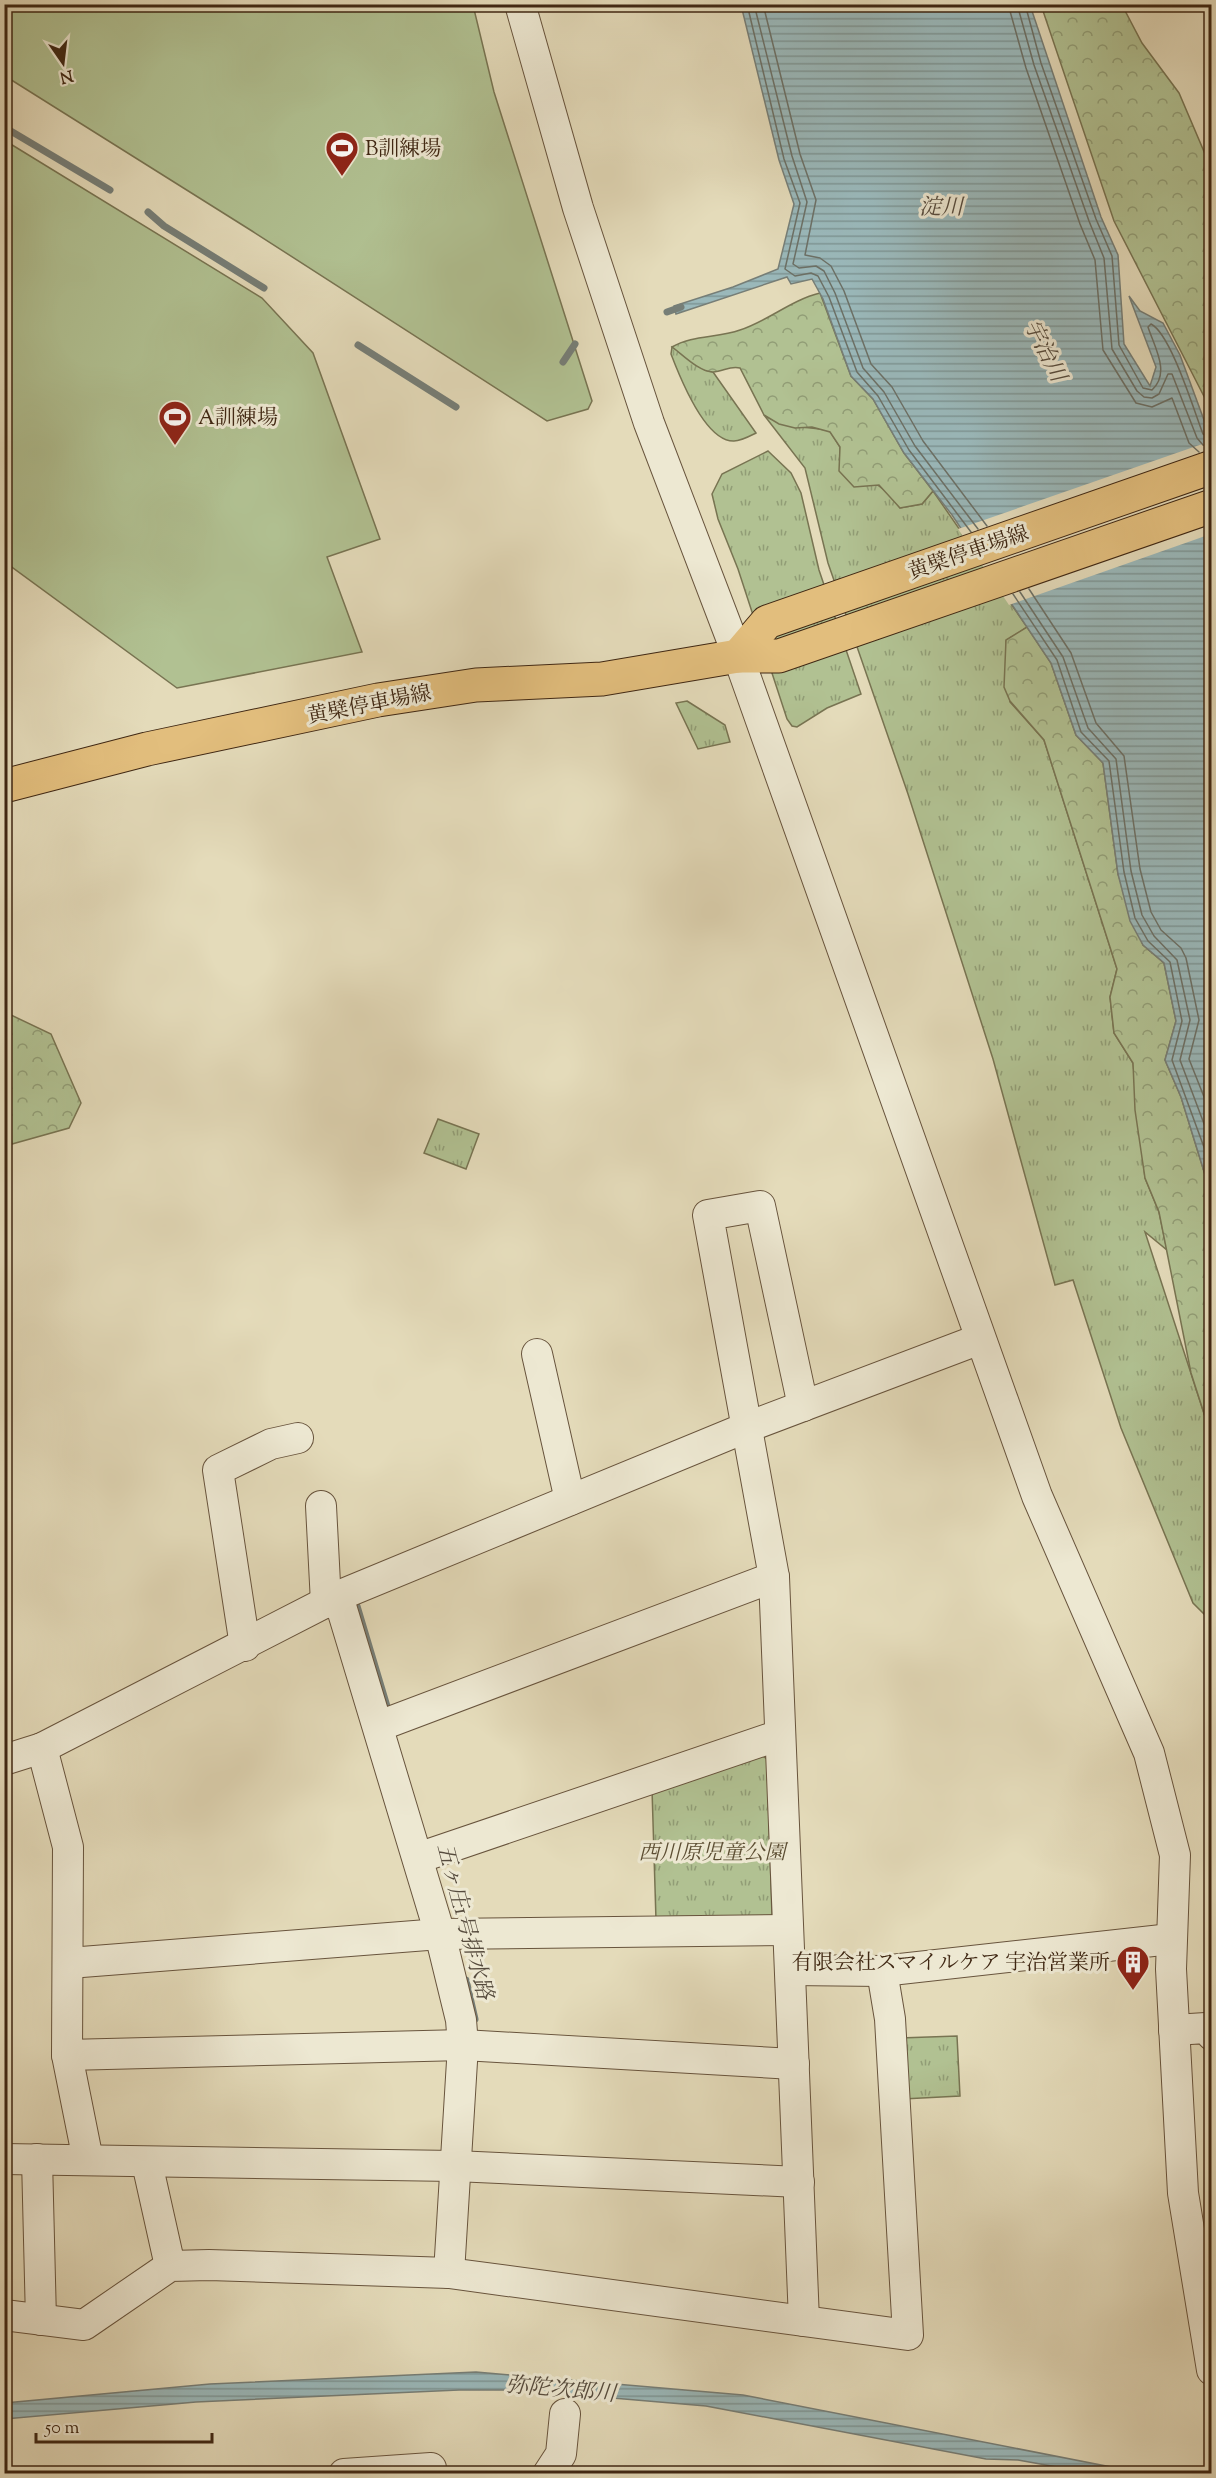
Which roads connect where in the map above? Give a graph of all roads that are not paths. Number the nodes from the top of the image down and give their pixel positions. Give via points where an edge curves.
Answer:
1 (520, 4) edge
2 (1212, 467) edge
3 (1212, 506) edge
4 (766, 643) junction
5 (738, 656) junction
6 (4, 786) edge
7 (981, 1339) junction
8 (537, 1354) dead end
9 (803, 1406) junction
10 (745, 1428) junction
11 (298, 1438) dead end
12 (570, 1500) junction
13 (321, 1506) dead end
14 (774, 1577) junction
15 (332, 1600) junction
16 (245, 1646) junction
17 (388, 1723) junction
18 (780, 1734) junction
19 (42, 1748) junction
20 (4, 1760) edge
21 (426, 1856) junction
22 (789, 1930) junction
23 (450, 1935) junction
24 (1171, 1939) junction
25 (69, 1963) junction
26 (790, 1970) junction
27 (882, 1971) junction
28 (1174, 2030) junction
29 (1212, 2035) edge
30 (472, 2046) junction
31 (67, 2055) junction
32 (794, 2064) junction
33 (4, 2159) edge
34 (37, 2159) junction
35 (88, 2160) junction
36 (147, 2163) junction
37 (465, 2166) junction
38 (799, 2182) junction
39 (170, 2266) junction
40 (449, 2273) junction
41 (4, 2315) edge
42 (40, 2320) junction
43 (804, 2321) junction
44 (1212, 2370) edge
45 (565, 2414) dead end
46 (344, 2474) edge
47 (431, 2474) edge
48 (548, 2474) edge

1 - 5 street via 578,208 634,378
2 - 4 main road, 黄檗停車場線 via 767,622
3 - 4 main road, 黄檗停車場線 via 797,650
4 - 5 main road, 黄檗停車場線
5 - 6 main road, 黄檗停車場線 via 602,680 476,685 378,700 147,749
5 - 7 street
7 - 9 street
7 - 24 street via 1037,1496 1149,1753 1175,1855
8 - 12 street
9 - 10 street
9 - 10 street via 760,1206 708,1215
10 - 12 street
10 - 14 street
11 - 16 street via 271,1444 218,1470
12 - 15 street
13 - 15 street
14 - 17 street
14 - 18 street
15 - 16 street
15 - 17 street
16 - 19 street
17 - 21 street
18 - 21 street
18 - 22 street
19 - 20 street
19 - 25 street via 69,1847
21 - 23 street
22 - 23 street
22 - 26 street
23 - 25 street
23 - 30 street via 461,2020
24 - 27 street
24 - 28 street
25 - 31 street
26 - 27 street
26 - 32 street
27 - 43 street via 890,2019 908,2335
28 - 29 street via 1206,2028
28 - 44 street via 1183,2193
30 - 31 street
30 - 32 street
30 - 37 street
31 - 35 street
32 - 38 street
33 - 34 street
34 - 35 street
34 - 42 street
35 - 36 street
36 - 37 street
36 - 39 street
37 - 38 street
37 - 40 street
38 - 43 street
39 - 40 street
39 - 42 street via 84,2325
40 - 43 street
41 - 42 street
45 - 48 street via 561,2454
46 - 47 street via 431,2468

